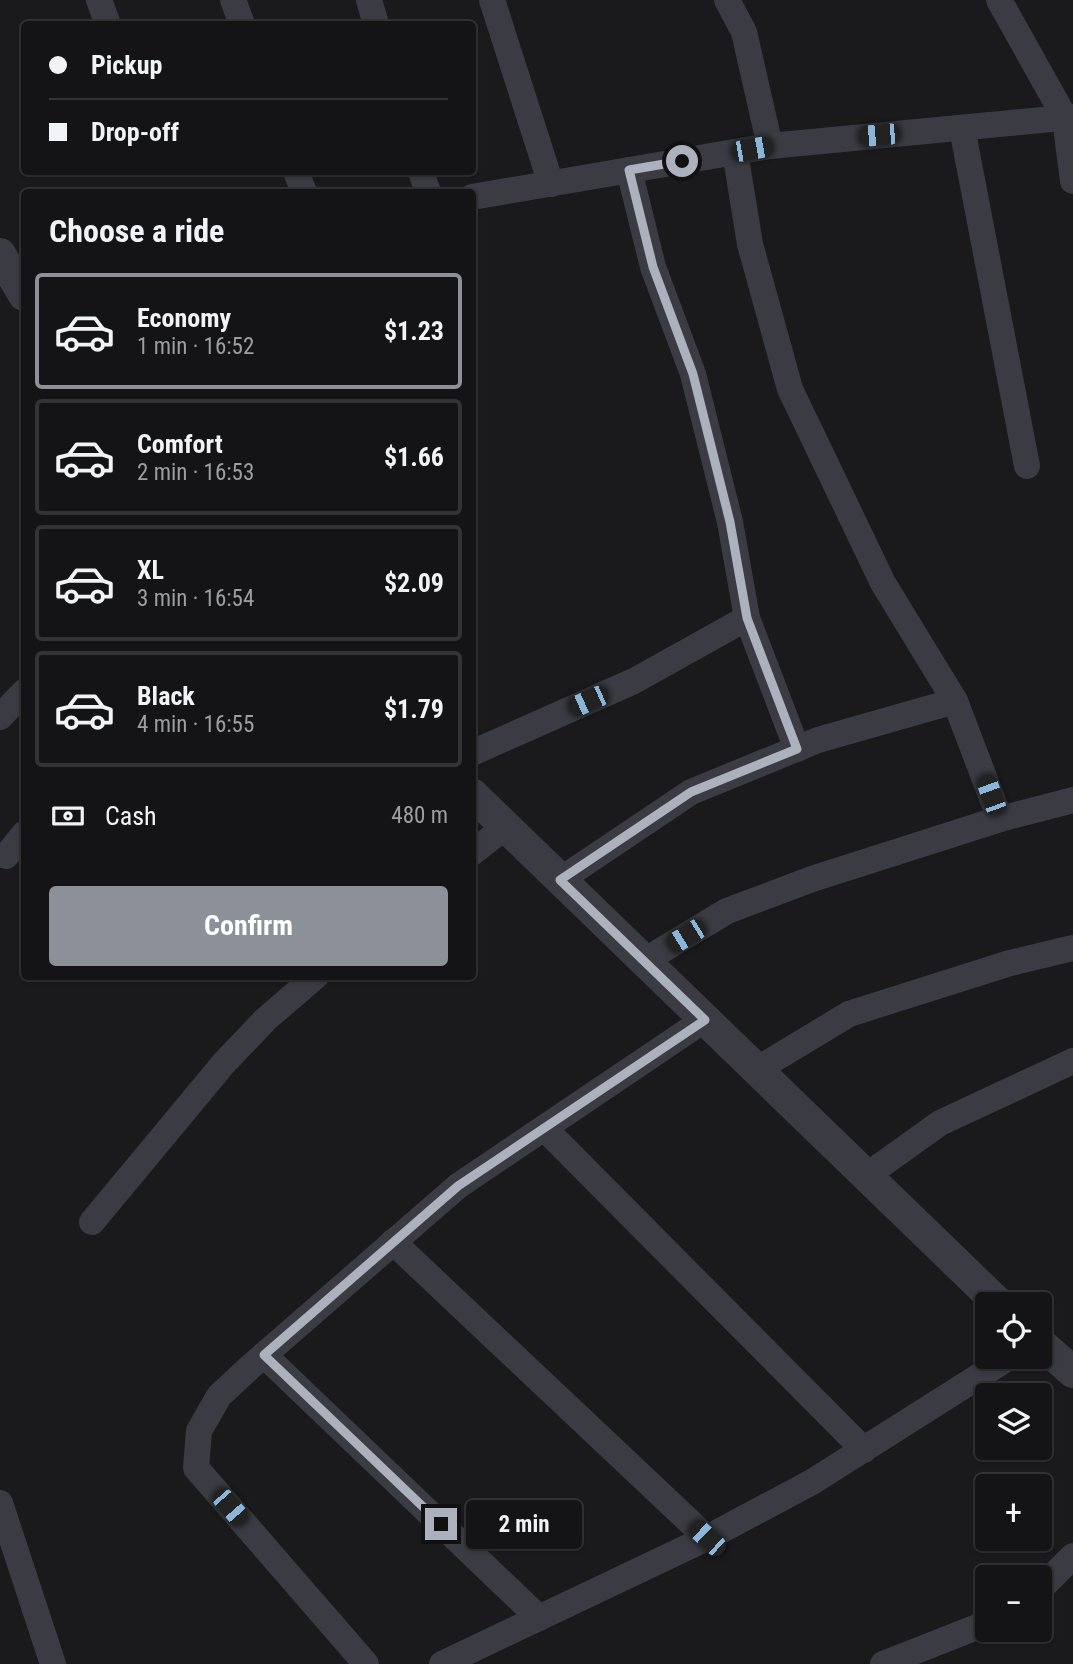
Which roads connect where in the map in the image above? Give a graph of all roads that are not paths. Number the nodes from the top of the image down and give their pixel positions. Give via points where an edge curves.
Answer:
1 (233, 0) edge
2 (369, 0) edge
3 (492, 0) edge
4 (727, 0) edge
5 (999, 0) edge
6 (242, 21) edge
7 (375, 21) edge
8 (1069, 118) edge
9 (962, 128) junction
10 (770, 146) junction
11 (735, 152) junction
12 (629, 170) junction
13 (1073, 181) edge
14 (551, 184) junction
15 (476, 196) edge
16 (1027, 466) dead end
17 (747, 618) junction
18 (21, 695) edge
19 (955, 701) junction
20 (0, 718) edge
21 (797, 749) junction
22 (476, 751) edge
23 (476, 798) edge
24 (1073, 800) edge
25 (1000, 819) junction
26 (505, 827) junction
27 (21, 838) edge
28 (476, 850) edge
29 (6, 856) dead end
30 (560, 880) junction
31 (1073, 948) edge
32 (644, 961) junction
33 (311, 980) edge
34 (705, 1020) junction
35 (1073, 1060) edge
36 (756, 1070) junction
37 (544, 1128) junction
38 (866, 1176) junction
39 (92, 1222) dead end
40 (393, 1242) junction
41 (987, 1292) edge
42 (1052, 1354) edge
43 (264, 1355) junction
44 (991, 1369) edge
45 (1073, 1372) edge
46 (864, 1450) junction
47 (0, 1503) edge
48 (707, 1538) junction
49 (1073, 1556) edge
50 (1052, 1577) edge
51 (539, 1618) junction
52 (975, 1628) edge
53 (53, 1664) edge
54 (366, 1664) edge
55 (442, 1664) edge
56 (883, 1664) edge

1 - 6 street
2 - 7 street
3 - 14 street
4 - 10 street via 744,32
5 - 8 street
8 - 9 street
8 - 13 street
9 - 10 street
9 - 16 street
10 - 11 street
11 - 12 street
11 - 19 street via 750,244 790,389 883,583
12 - 14 street
12 - 17 street via 653,267 693,374 730,522
14 - 15 street
17 - 21 street
17 - 22 street via 634,681
18 - 20 street
19 - 21 street
19 - 25 street
21 - 30 street via 691,792
23 - 26 street
24 - 25 street
25 - 32 street via 727,911
26 - 28 street
26 - 30 street
27 - 29 street
30 - 32 street
31 - 36 street via 849,1014
32 - 34 street
33 - 39 street via 224,1063
34 - 36 street
34 - 37 street
35 - 38 street via 940,1123
36 - 38 street
37 - 40 street via 458,1186
37 - 46 street
38 - 41 street
40 - 43 street
40 - 48 street
42 - 45 street
43 - 51 street
43 - 54 street via 219,1396 198,1431 196,1468
44 - 46 street
46 - 48 street
47 - 53 street
48 - 51 street
49 - 50 street
51 - 55 street
52 - 56 street

